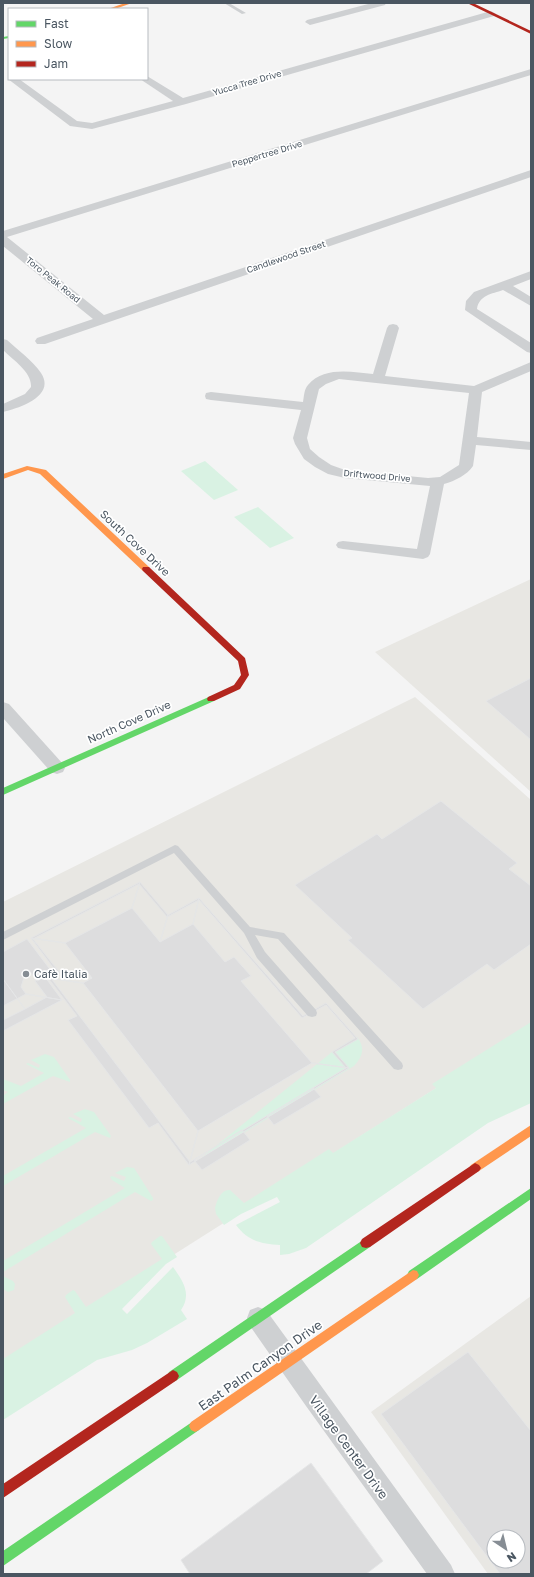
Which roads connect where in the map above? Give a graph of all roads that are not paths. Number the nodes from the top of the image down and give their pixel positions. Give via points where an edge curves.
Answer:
1 (130, 3) edge
2 (226, 3) edge
3 (382, 3) edge
4 (469, 3) edge
5 (113, 8) edge
6 (244, 13) dead end
7 (492, 14) junction
8 (310, 22) dead end
9 (531, 32) edge
10 (531, 72) edge
11 (14, 80) edge
12 (148, 80) edge
13 (182, 102) junction
14 (531, 172) edge
15 (3, 235) edge
16 (3, 240) edge
17 (531, 275) edge
18 (504, 285) junction
19 (531, 302) edge
20 (102, 320) junction
21 (393, 328) dead end
22 (41, 341) dead end
23 (3, 343) edge
24 (531, 349) edge
25 (531, 366) edge
26 (378, 379) junction
27 (476, 390) junction
28 (211, 396) dead end
29 (308, 407) junction
30 (3, 408) edge
31 (470, 440) junction
32 (531, 446) edge
33 (3, 476) edge
34 (438, 482) junction
35 (343, 545) dead end
36 (242, 660) joint
37 (3, 708) edge
38 (56, 768) junction
39 (3, 792) edge
40 (248, 930) junction
41 (3, 936) edge
42 (312, 1013) dead end
43 (398, 1066) dead end
44 (531, 1130) edge
45 (531, 1193) edge
46 (258, 1318) junction
47 (288, 1361) junction
48 (3, 1492) edge
49 (3, 1559) edge
50 (442, 1574) edge

1 - 5 street
2 - 6 lane
3 - 8 street
4 - 7 street
7 - 9 street
7 - 13 street, Yucca Tree Drive
10 - 15 street, Peppertree Drive
11 - 13 street, Yucca Tree Drive via 74,124 84,126 103,124
12 - 13 street
14 - 20 street, Candlewood Street
16 - 20 street, Toro Peak Road
17 - 18 street
18 - 19 street
18 - 24 street via 478,295 472,301 471,310
20 - 22 street, Candlewood Street
21 - 26 street
23 - 30 street via 36,374 39,384 28,399
25 - 27 street, Driftwood Drive
26 - 27 street, Driftwood Drive
26 - 29 street, Driftwood Drive via 348,375 328,378 313,387
27 - 31 street, Driftwood Drive
28 - 29 street
29 - 34 street, Driftwood Drive via 300,444 310,457 324,466 340,473
31 - 32 street
31 - 34 street, Driftwood Drive via 466,466 456,475
33 - 36 street, South Cove Drive via 27,468 43,472
34 - 35 street via 423,554
36 - 38 street, North Cove Drive via 245,675 237,687
37 - 38 street
38 - 39 street, North Cove Drive
40 - 41 lane via 175,848
40 - 42 lane via 260,955
40 - 43 lane via 281,936
44 - 46 street
45 - 47 street, East Palm Canyon Drive
46 - 47 street, Village Center Drive
46 - 48 street
47 - 49 street, East Palm Canyon Drive
47 - 50 street, Village Center Drive

